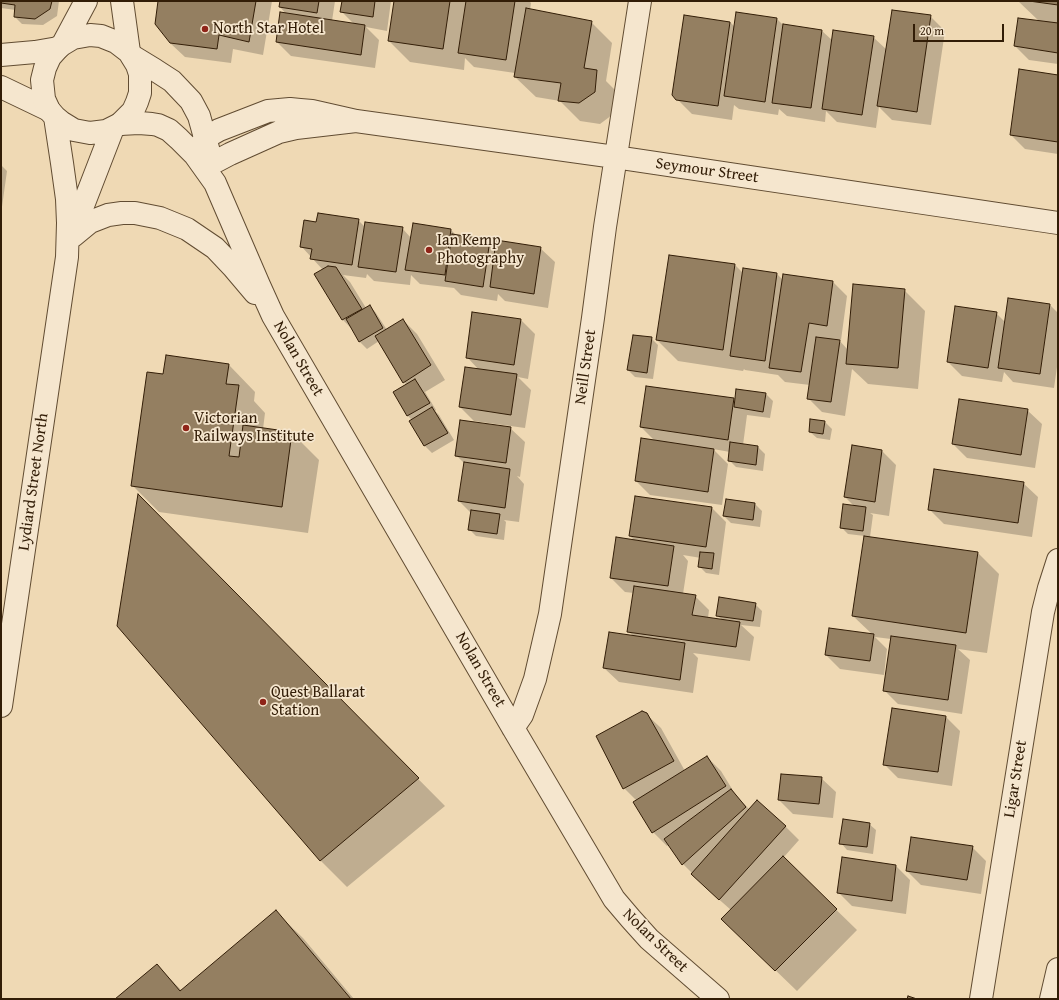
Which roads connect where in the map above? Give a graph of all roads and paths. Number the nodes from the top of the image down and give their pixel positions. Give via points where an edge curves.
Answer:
1 (86, 1) edge
2 (122, 1) edge
3 (640, 1) edge
4 (61, 46) junction
5 (131, 54) junction
6 (1, 55) edge
7 (1, 87) edge
8 (52, 113) junction
9 (116, 126) junction
10 (615, 158) junction
11 (207, 160) junction
12 (1058, 223) edge
13 (73, 236) junction
14 (67, 257) junction
15 (273, 316) junction
16 (1058, 560) edge
17 (1, 706) edge
18 (513, 728) junction
19 (1058, 969) edge
20 (718, 999) edge
21 (981, 999) edge
22 (1051, 999) edge

1 - 4 street
2 - 5 street
3 - 10 street, Neill Street
4 - 5 street via 73,38 101,36 116,42
4 - 6 street via 35,52
4 - 8 street via 50,57 43,74 44,99
5 - 9 street via 140,74 140,93 133,111
5 - 11 street, Nolan Street via 172,81 195,108 202,124
7 - 8 street
8 - 9 street via 68,127 82,132 106,131
8 - 14 street, Lydiard Street North via 67,199
9 - 11 street, Nolan Street via 139,123 158,125
9 - 13 street, Lydiard Street North
10 - 11 street, Seymour Street via 356,121 290,109 260,114 219,130
10 - 12 street, Seymour Street
10 - 18 street, Neill Street via 550,614 535,679 522,715
11 - 15 street, Nolan Street
13 - 14 street, Lydiard Street North
13 - 15 street, Nolan Street via 90,222 116,213 140,213 168,221 192,232 215,248
14 - 17 street, Lydiard Street North
15 - 18 street, Nolan Street
16 - 21 street, Ligar Street via 1043,612
18 - 20 street, Nolan Street via 614,899 650,939
19 - 22 street

